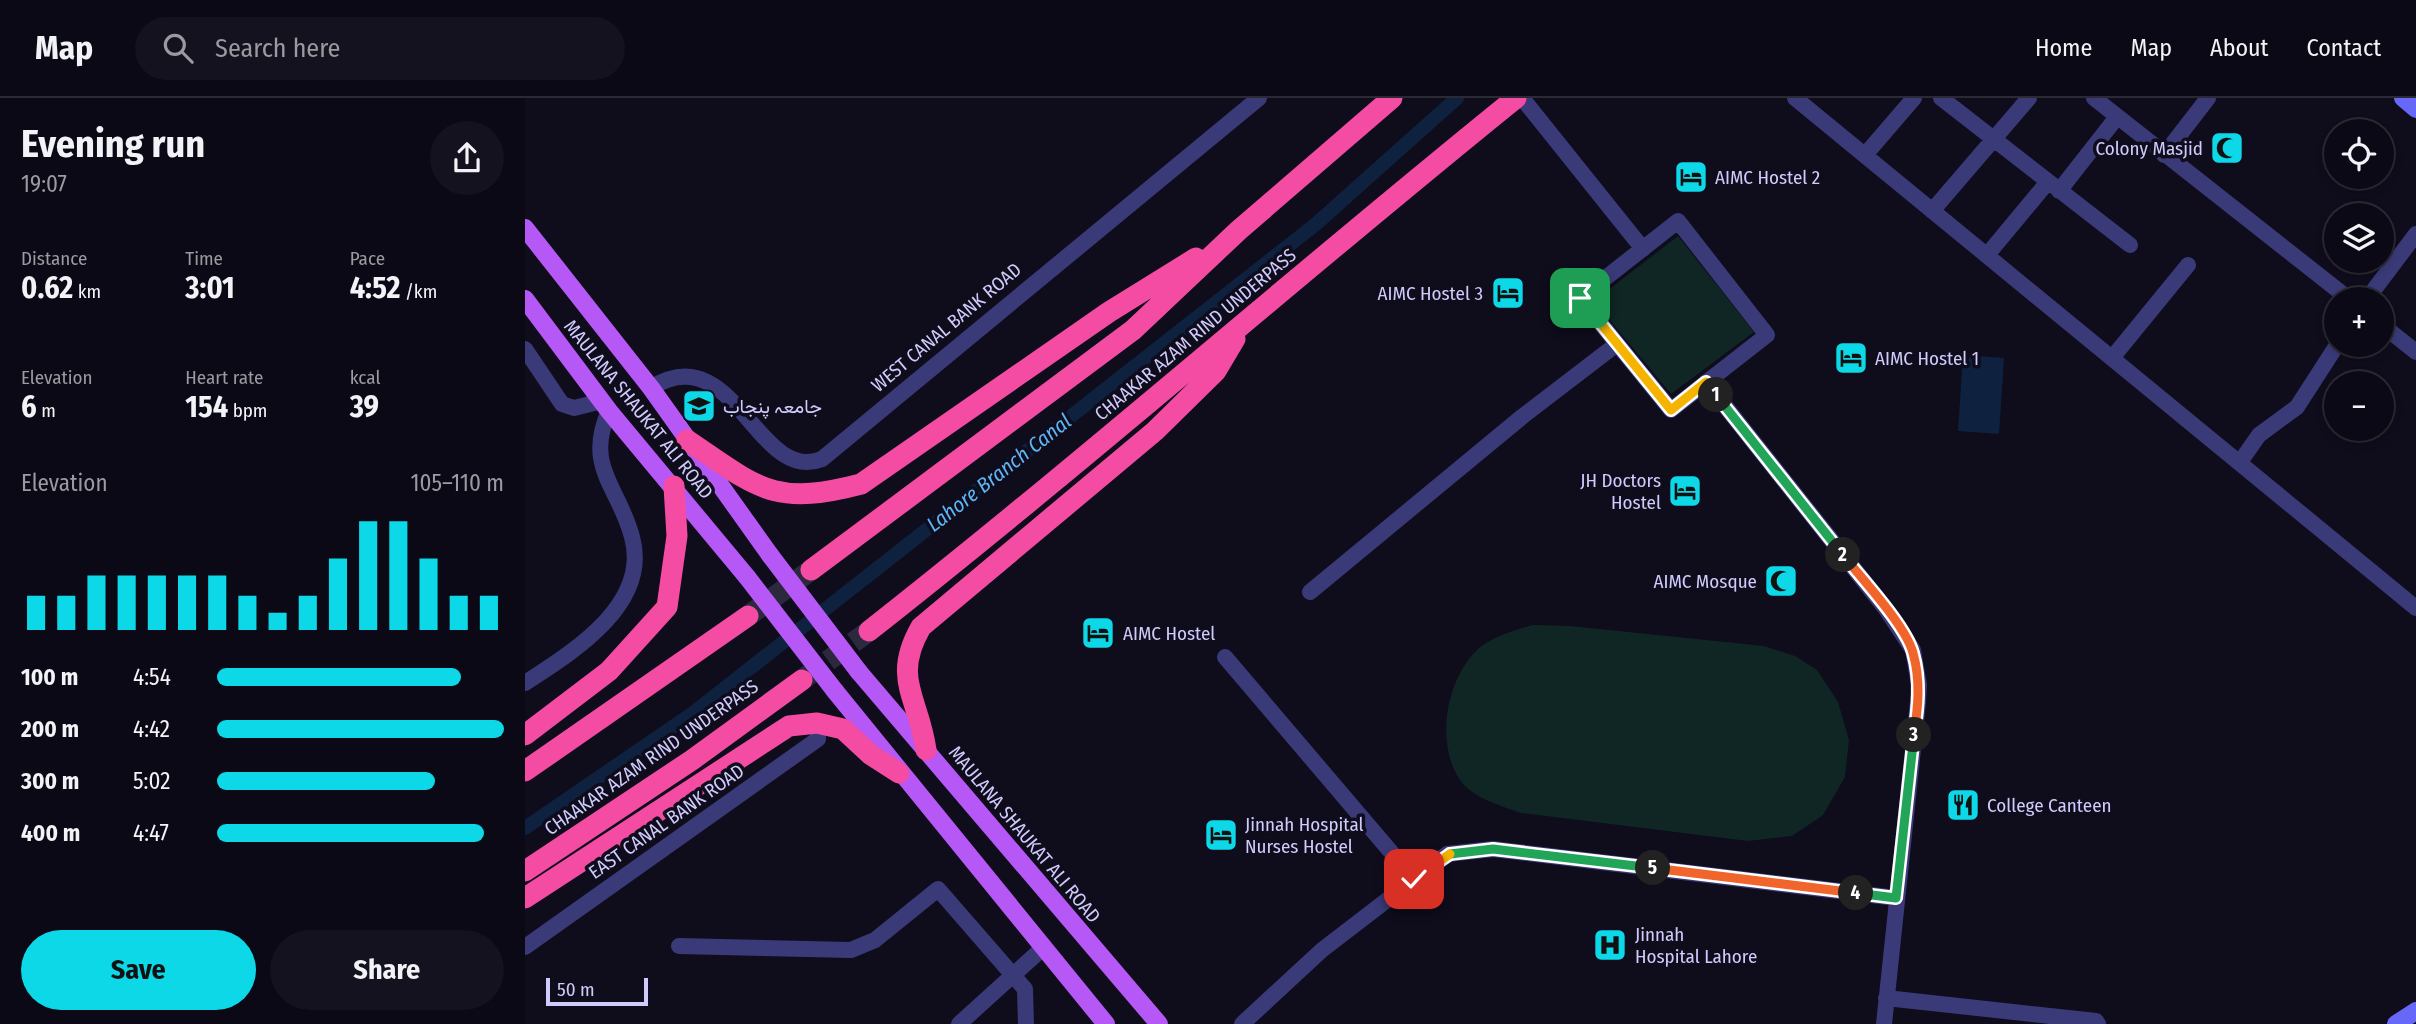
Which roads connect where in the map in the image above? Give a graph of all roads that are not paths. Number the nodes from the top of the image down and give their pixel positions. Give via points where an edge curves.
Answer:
1 (1259, 98) edge
2 (1392, 98) edge
3 (1516, 98) edge
4 (1522, 98) edge
5 (1795, 98) edge
6 (1914, 98) edge
7 (1941, 98) edge
8 (2029, 98) edge
9 (2094, 98) edge
10 (2208, 98) edge
11 (2403, 98) edge
12 (2416, 108) edge
13 (2117, 117) junction
14 (1995, 141) junction
15 (1865, 155) junction
16 (2164, 155) junction
17 (2053, 187) junction
18 (1932, 211) junction
19 (525, 228) edge
20 (1239, 230) junction
21 (2416, 234) edge
22 (2130, 245) dead end
23 (1643, 249) junction
24 (1987, 255) junction
25 (2188, 265) dead end
26 (2334, 287) edge
27 (2376, 287) edge
28 (525, 299) edge
29 (1245, 322) junction
30 (2394, 335) edge
31 (1617, 344) junction
32 (525, 349) edge
33 (2416, 352) edge
34 (2329, 357) edge
35 (2112, 358) junction
36 (1706, 382) junction
37 (651, 388) junction
38 (606, 406) junction
39 (687, 440) junction
40 (2239, 462) junction
41 (674, 486) junction
42 (811, 570) tunnel mouth
43 (1310, 592) dead end
44 (2416, 608) edge
45 (748, 616) tunnel mouth
46 (869, 631) tunnel mouth
47 (1225, 657) dead end
48 (802, 680) tunnel mouth
49 (525, 683) edge
50 (817, 723) junction
51 (525, 735) edge
52 (926, 750) junction
53 (525, 771) edge
54 (899, 773) junction
55 (525, 871) edge
56 (1414, 879) junction
57 (525, 898) edge
58 (1896, 898) junction
59 (679, 946) dead end
60 (525, 947) edge
61 (1044, 947) junction
62 (1015, 976) junction
63 (1886, 998) junction
64 (2416, 1012) edge
65 (959, 1024) edge
66 (1026, 1024) edge
67 (1106, 1024) edge
68 (1159, 1024) edge
69 (1242, 1024) edge
70 (1884, 1024) edge
71 (2098, 1024) edge
72 (2396, 1024) edge

1 - 37 street, WEST CANAL BANK ROAD via 821,460 798,463 785,455 713,384 683,377 665,379
2 - 20 highway
3 - 29 highway, CHAAKAR AZAM RIND UNDERPASS
4 - 23 street
5 - 15 street
6 - 15 street
7 - 14 street
8 - 14 street
9 - 13 street
10 - 16 street
11 - 12 main road
13 - 16 street
13 - 17 street
14 - 17 street
14 - 18 street
15 - 18 street
16 - 26 street
17 - 22 street
17 - 24 street
18 - 24 street
19 - 37 main road, MAULANA SHAUKAT ALI ROAD
20 - 39 highway via 1109,312 861,484 828,492 782,494 748,481
20 - 42 highway via 1133,330
21 - 27 street
23 - 31 street via 1580,298
23 - 36 street via 1678,221 1767,335
24 - 35 street
25 - 35 street
28 - 38 main road, MAULANA SHAUKAT ALI ROAD
29 - 46 highway, CHAAKAR AZAM RIND UNDERPASS via 1061,478
29 - 52 highway via 1216,371 1155,431 921,627 909,647 906,680 922,720
30 - 33 street
31 - 36 street via 1671,410
31 - 43 street
32 - 38 street via 562,404
34 - 40 street via 2297,407 2259,435
35 - 40 street
36 - 58 street via 1886,609 1913,650 1918,702
37 - 39 main road, MAULANA SHAUKAT ALI ROAD
38 - 41 main road, MAULANA SHAUKAT ALI ROAD
38 - 49 street via 600,464 632,536 635,554 628,586 610,616 571,653
39 - 52 main road, MAULANA SHAUKAT ALI ROAD, bridge via 859,672
40 - 44 street
41 - 51 highway via 677,536 667,607 608,671
41 - 54 main road, MAULANA SHAUKAT ALI ROAD, bridge via 881,744
45 - 53 highway
47 - 56 street
48 - 55 highway, CHAAKAR AZAM RIND UNDERPASS
50 - 54 highway via 843,729
50 - 57 highway via 789,726 772,736
50 - 60 street, EAST CANAL BANK ROAD via 818,739
52 - 68 main road, MAULANA SHAUKAT ALI ROAD
54 - 61 main road
56 - 58 street via 1447,854 1493,849
56 - 69 street via 1322,950
58 - 63 street
59 - 62 street via 851,950 875,940 938,889
61 - 62 street
61 - 67 main road
62 - 65 street
62 - 66 street via 1025,989
63 - 70 street
63 - 71 street
64 - 72 main road

